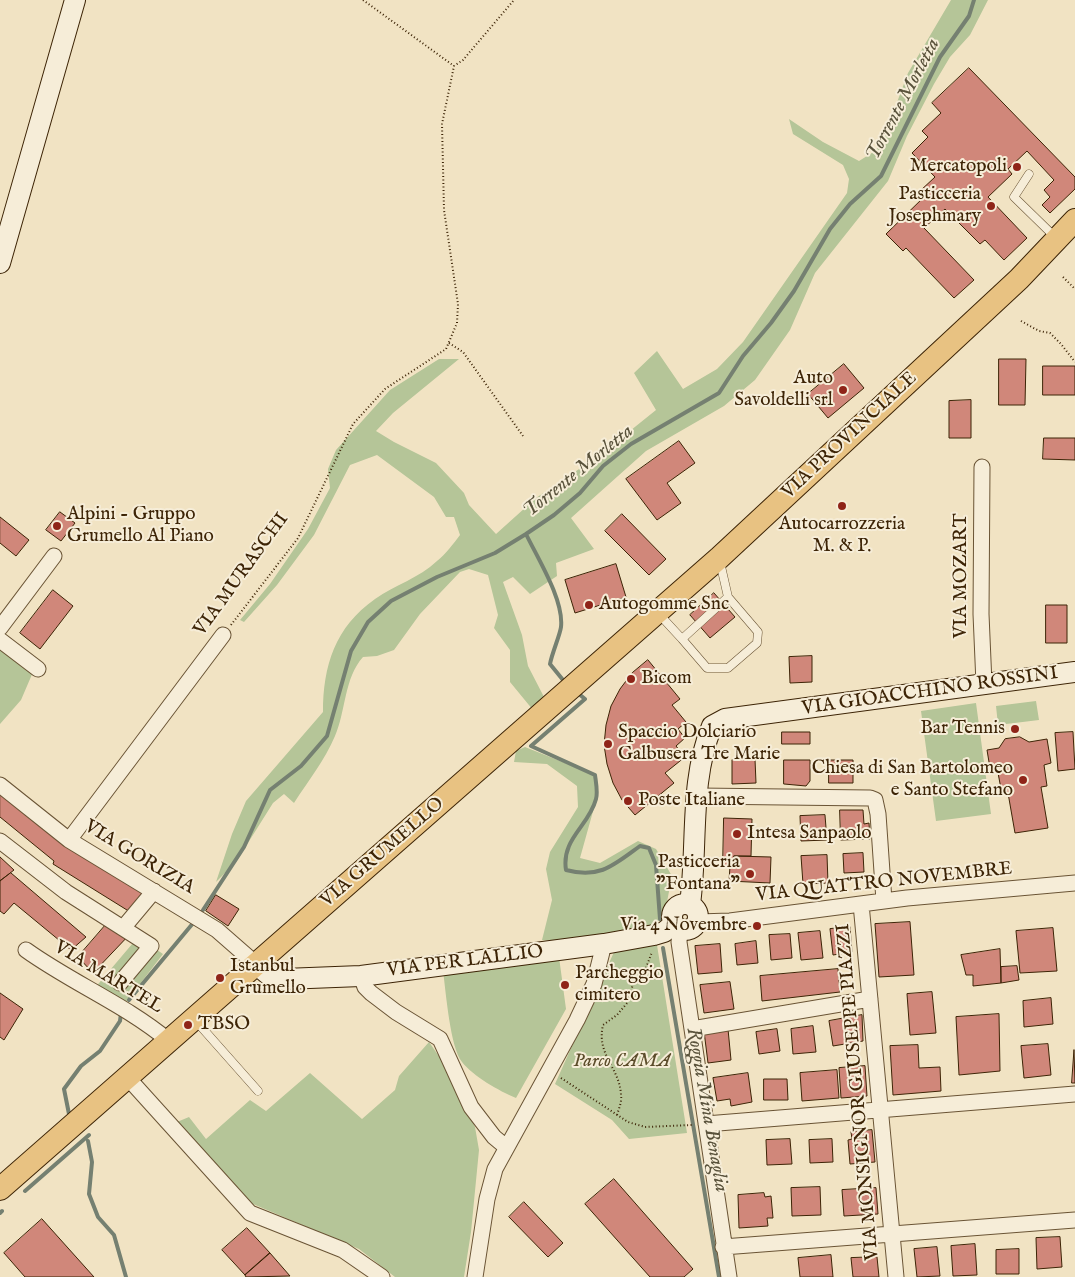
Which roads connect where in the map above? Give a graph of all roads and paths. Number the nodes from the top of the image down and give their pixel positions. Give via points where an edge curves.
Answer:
1 (75, 0) edge
2 (363, 0) edge
3 (514, 0) edge
4 (454, 66) junction
5 (1029, 174) dead end
6 (1075, 220) edge
7 (1056, 239) junction
8 (0, 263) edge
9 (1063, 277) dead end
10 (1075, 289) edge
11 (1022, 321) dead end
12 (449, 343) junction
13 (1075, 362) edge
14 (523, 436) dead end
15 (982, 467) dead end
16 (54, 556) dead end
17 (719, 558) junction
18 (728, 597) junction
19 (656, 612) junction
20 (0, 628) edge
21 (637, 628) joint
22 (223, 635) joint
23 (682, 639) junction
24 (0, 640) edge
25 (38, 669) dead end
26 (1075, 672) edge
27 (984, 684) junction
28 (0, 785) edge
29 (698, 796) junction
30 (70, 840) junction
31 (0, 841) edge
32 (1075, 883) edge
33 (154, 891) junction
34 (884, 901) junction
35 (861, 904) junction
36 (685, 920) junction
37 (123, 928) junction
38 (654, 935) junction
39 (604, 944) junction
40 (26, 950) dead end
41 (257, 965) junction
42 (361, 976) junction
43 (120, 983) dead end
44 (870, 999) junction
45 (194, 1019) junction
46 (692, 1029) junction
47 (170, 1041) junction
48 (550, 1071) junction
49 (128, 1078) junction
50 (258, 1091) dead end
51 (1075, 1094) edge
52 (879, 1111) junction
53 (617, 1114) junction
54 (702, 1124) junction
55 (506, 1147) junction
56 (0, 1189) edge
57 (1075, 1220) edge
58 (892, 1235) junction
59 (723, 1247) junction
60 (382, 1277) edge
61 (475, 1277) edge
62 (729, 1277) edge
63 (896, 1277) edge

1 - 8 street
2 - 4 path
3 - 4 path via 463,60
4 - 12 path via 442,124 444,210 458,304 457,323
5 - 7 lane via 1014,197
6 - 7 main road, VIA PROVINCIALE
7 - 17 main road, VIA PROVINCIALE via 1019,279
9 - 10 path
11 - 13 path via 1050,333
12 - 14 path via 463,352
12 - 22 path, VIA MURASCHI via 385,388 353,424 298,538
15 - 27 street, VIA MOZART
16 - 20 street
17 - 18 lane
17 - 19 main road, VIA PROVINCIALE
18 - 23 lane
18 - 23 lane via 758,632 757,643 728,668 707,668
19 - 21 main road, VIA PROVINCIALE
19 - 23 lane
21 - 41 main road, VIA GRUMELLO
22 - 30 street, VIA MURASCHI
24 - 25 street
26 - 27 street, VIA GIOACCHINO ROSSINI
27 - 29 street, VIA GIOACCHINO ROSSINI via 725,719 712,726
28 - 30 street, VIA GORIZIA
29 - 34 street via 875,800
29 - 36 street
30 - 33 street, VIA GORIZIA
31 - 37 street via 66,892
32 - 34 street, VIA QUATTRO NOVEMBRE
33 - 37 street
33 - 41 street, VIA GORIZIA via 217,930
34 - 35 street, VIA QUATTRO NOVEMBRE
35 - 36 street, VIA QUATTRO NOVEMBRE via 730,921
35 - 44 street, VIA MONSIGNOR GIUSEPPE PIAZZI
36 - 38 street, VIA PER LALLIO
36 - 46 street via 679,942
37 - 43 street via 152,946
38 - 39 street, VIA PER LALLIO
38 - 53 path via 655,944 646,968 633,984 628,1002 603,1025 600,1037 620,1086 622,1098
39 - 42 street, VIA PER LALLIO
39 - 48 street via 594,984
40 - 47 street, VIA MARTEL via 55,971 123,1008
41 - 42 street, VIA PER LALLIO via 269,975 284,979
41 - 45 main road, VIA GRUMELLO
42 - 55 street via 371,993 440,1039 471,1107
44 - 46 street
44 - 52 street, VIA MONSIGNOR GIUSEPPE PIAZZI
45 - 47 main road, VIA GRUMELLO
45 - 50 lane
46 - 54 street
47 - 49 main road, VIA GRUMELLO
48 - 53 path
48 - 55 street
49 - 56 main road, VIA GRUMELLO
49 - 60 street via 250,1213 343,1250
51 - 52 street
52 - 54 street
52 - 58 street, VIA MONSIGNOR GIUSEPPE PIAZZI
53 - 54 path via 628,1122 645,1127
54 - 59 street
55 - 61 street via 487,1199
57 - 58 street
58 - 59 street
58 - 63 street, VIA MONSIGNOR GIUSEPPE PIAZZI
59 - 62 street

